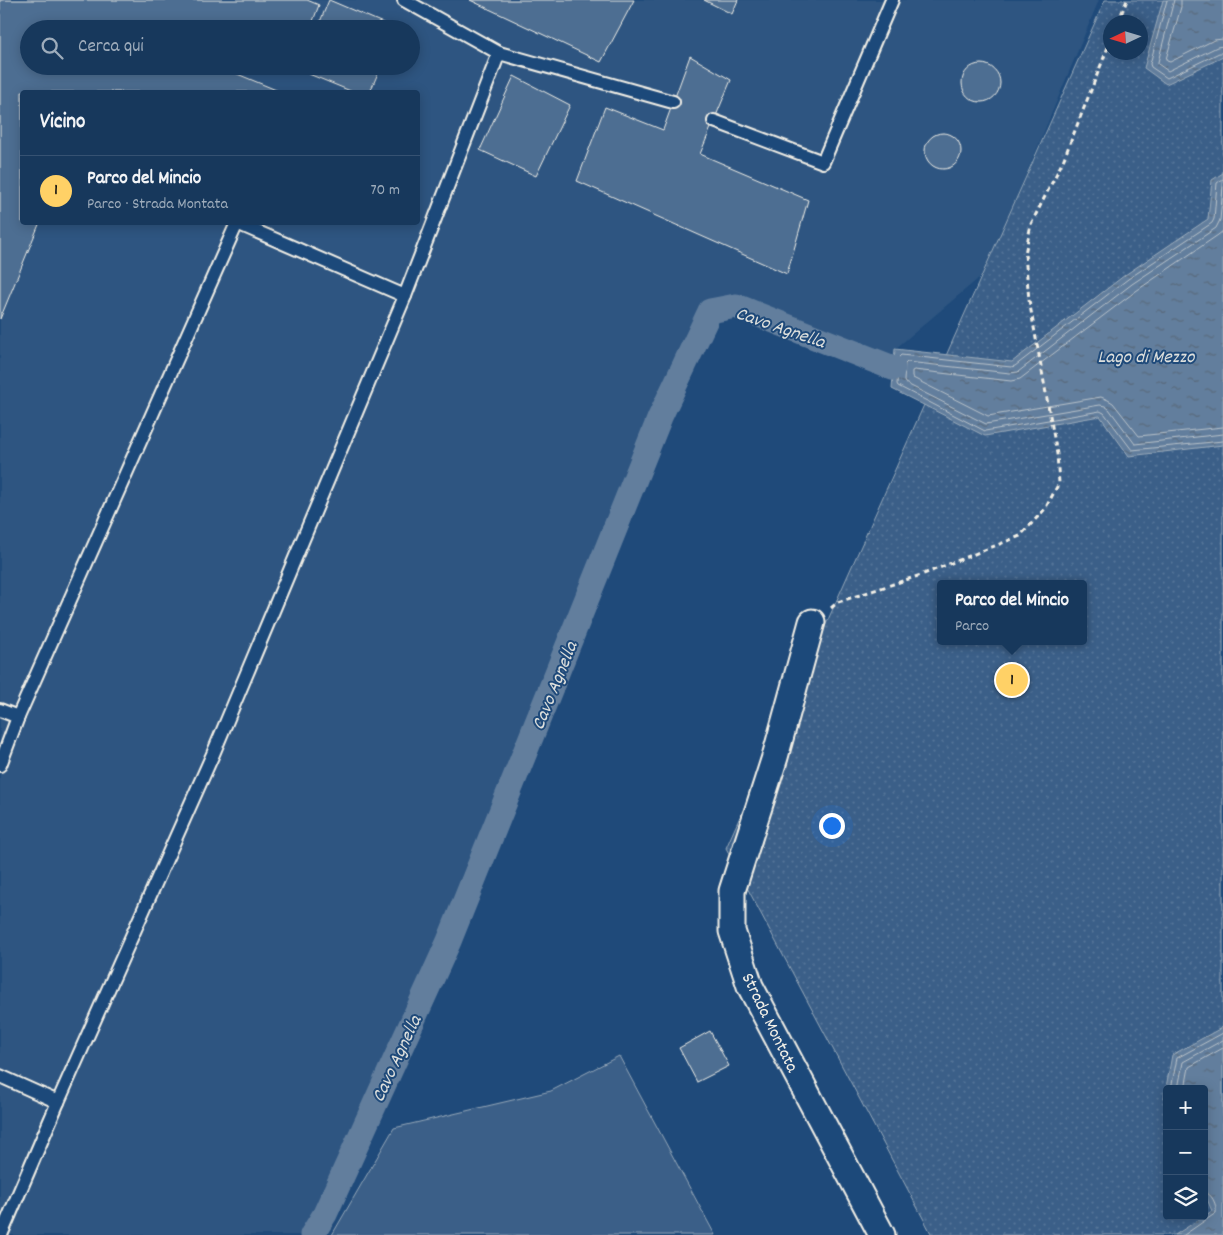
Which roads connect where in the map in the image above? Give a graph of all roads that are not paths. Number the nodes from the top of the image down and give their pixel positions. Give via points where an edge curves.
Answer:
1 (404, 0) edge
2 (892, 0) edge
3 (499, 53) junction
4 (673, 102) dead end
5 (714, 121) dead end
6 (236, 225) edge
7 (242, 225) edge
8 (405, 296) junction
9 (812, 622) road end
10 (0, 710) edge
11 (18, 717) junction
12 (0, 765) edge
13 (0, 1076) edge
14 (58, 1102) junction
15 (1, 1235) edge
16 (882, 1235) edge

1 - 3 lane
2 - 5 lane via 823,162
3 - 4 lane
3 - 8 lane
6 - 11 lane
7 - 8 lane
8 - 14 lane via 213,754
9 - 16 street, Strada Montata via 775,757 732,891 732,931 750,986
10 - 11 lane
11 - 12 lane
13 - 14 lane
14 - 15 lane

